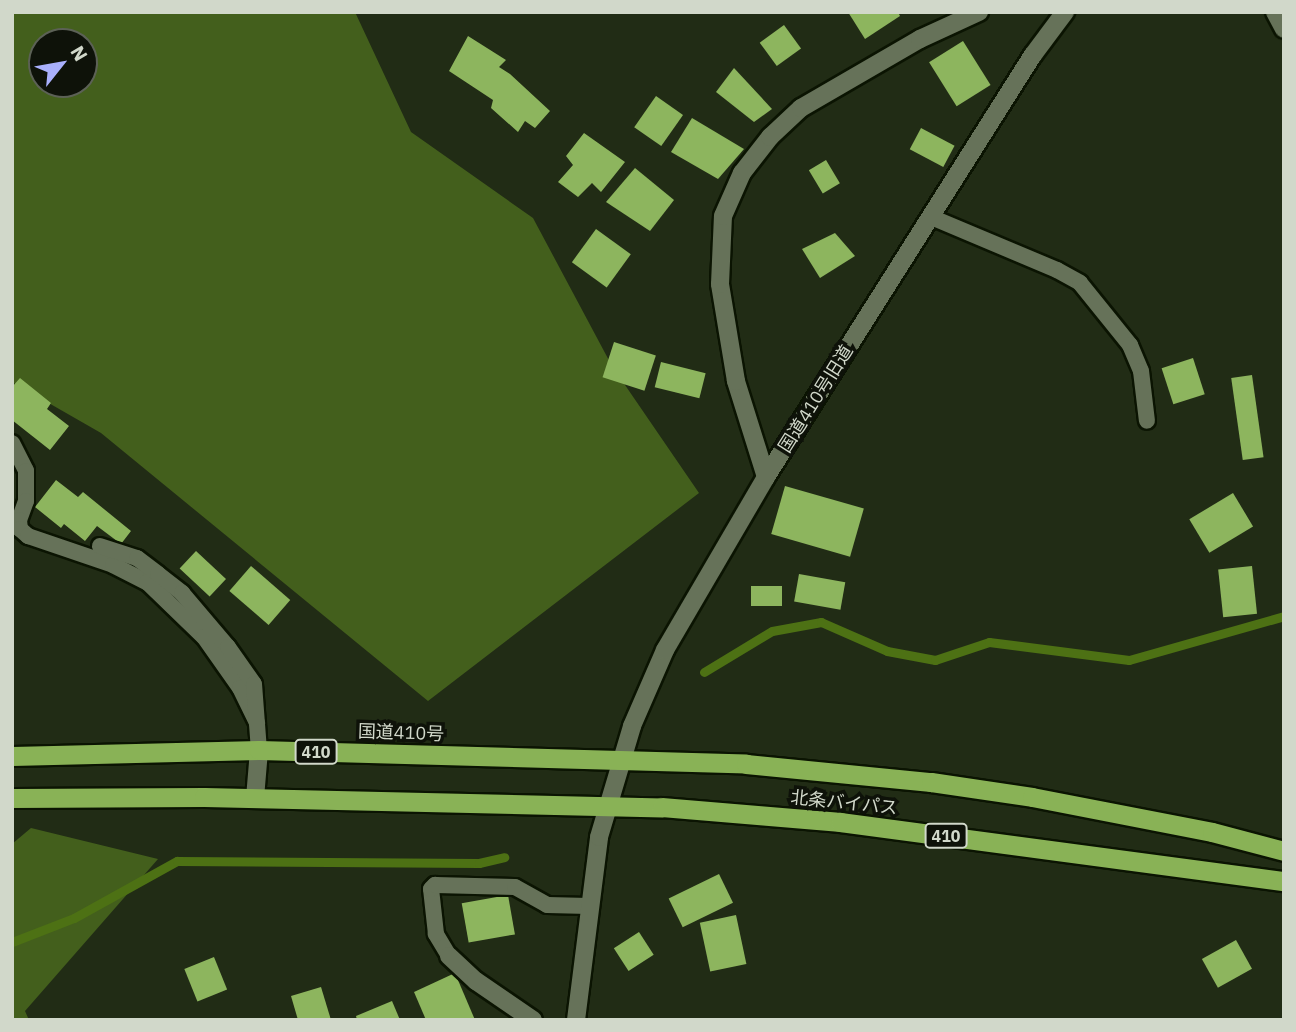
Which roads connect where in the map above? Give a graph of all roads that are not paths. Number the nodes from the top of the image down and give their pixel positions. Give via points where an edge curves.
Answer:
1 (979, 12) edge
2 (1065, 12) edge
3 (1275, 12) edge
4 (1284, 29) edge
5 (931, 217) junction
6 (1147, 421) dead end
7 (12, 443) edge
8 (766, 477) junction
9 (100, 546) dead end
10 (257, 723) junction
11 (259, 750) junction
12 (12, 756) edge
13 (621, 758) junction
14 (12, 797) edge
15 (255, 798) junction
16 (607, 806) junction
17 (1284, 851) edge
18 (1284, 881) edge
19 (589, 906) junction
20 (449, 956) joint
21 (533, 1020) edge
22 (576, 1020) edge

1 - 8 street via 920,39 801,108 742,173 723,216 720,284 736,381
2 - 5 street, 国道410号旧道
3 - 4 street
5 - 6 lane via 1080,283 1130,345 1141,371
5 - 8 street, 国道410号旧道
7 - 10 lane via 26,471 20,529 147,582 204,637 240,688
8 - 13 street, 国道410号旧道 via 665,650
9 - 10 lane via 137,558 181,593 211,626 254,684
10 - 11 lane
11 - 12 highway, 国道410号 / 410
11 - 13 highway, 国道410号 / 410
11 - 15 street
13 - 16 street, 国道410号旧道
13 - 17 highway, 北条バイパス / 410 via 800,769 1032,797
14 - 15 highway, 410
15 - 16 highway, 410
16 - 18 highway, 北条バイパス / 410 via 840,822
16 - 19 street, 国道410号旧道
19 - 20 lane via 547,905 514,887 435,885 431,889 436,934
19 - 22 street, 国道410号旧道
20 - 21 street via 476,981

